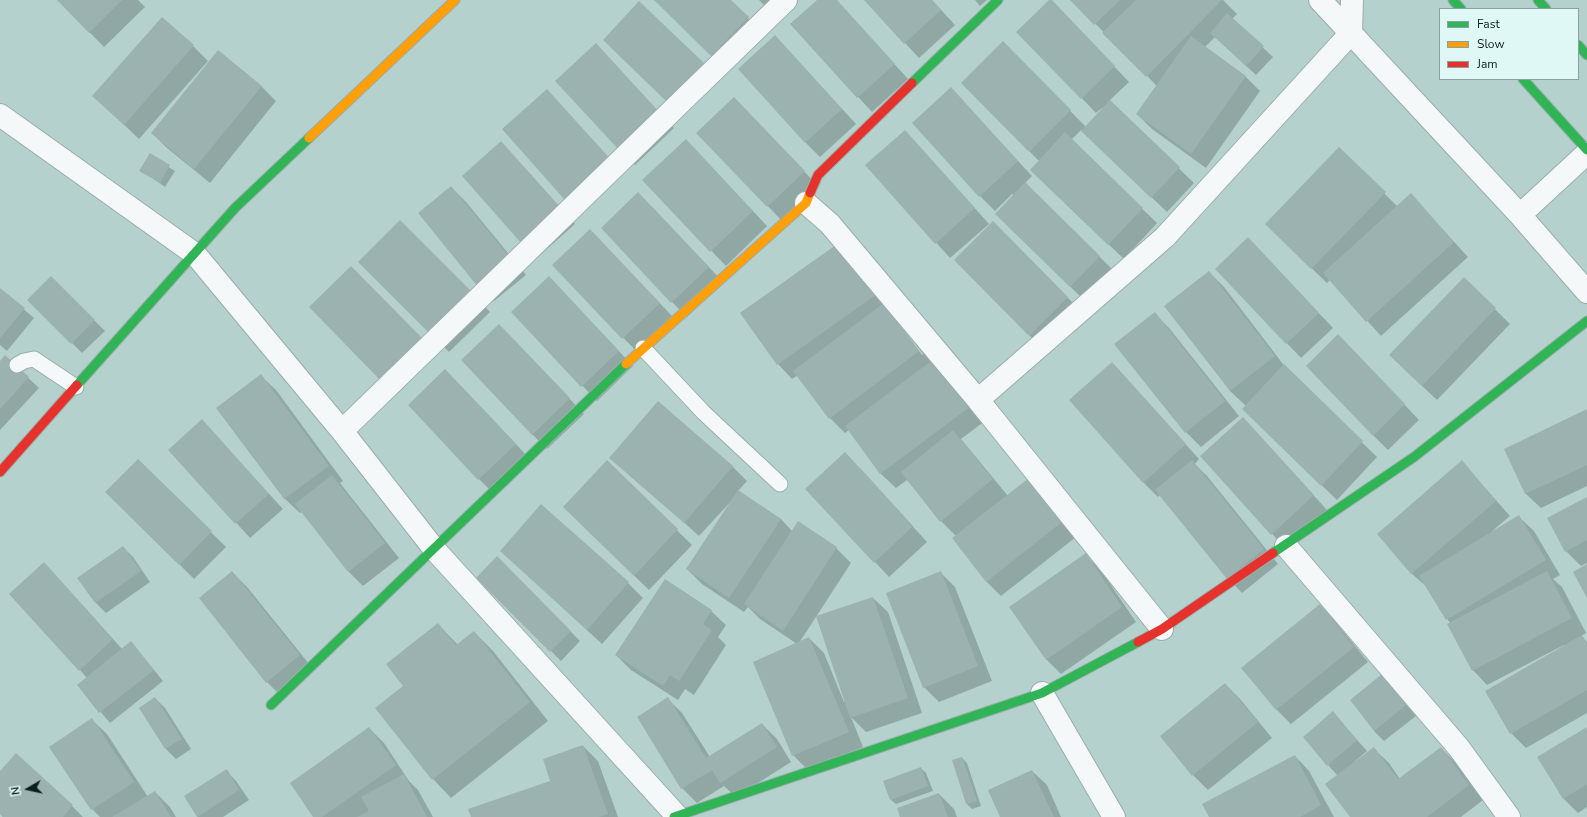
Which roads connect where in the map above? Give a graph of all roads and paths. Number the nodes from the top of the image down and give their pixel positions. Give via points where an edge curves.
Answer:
1 (455, 0) edge
2 (786, 0) edge
3 (998, 0) edge
4 (1320, 0) edge
5 (1352, 0) edge
6 (1453, 0) edge
7 (1538, 0) edge
8 (1460, 8) edge
9 (1545, 8) edge
10 (1351, 33) junction
11 (1579, 46) edge
12 (1587, 55) edge
13 (1524, 80) edge
14 (0, 115) edge
15 (1587, 152) edge
16 (806, 203) junction
17 (1520, 215) junction
18 (194, 254) junction
19 (1587, 292) edge
20 (1587, 321) edge
21 (643, 348) junction
22 (17, 365) dead end
23 (76, 387) junction
24 (978, 400) junction
25 (342, 431) junction
26 (0, 472) edge
27 (780, 484) dead end
28 (1286, 546) junction
29 (435, 550) junction
30 (1162, 629) junction
31 (1042, 693) junction
32 (271, 705) dead end
33 (676, 817) edge
34 (1114, 817) edge
35 (1509, 817) edge

1 - 18 main road via 235,208
2 - 25 street
3 - 16 main road via 818,175
4 - 10 street
5 - 10 street
6 - 8 main road
7 - 9 main road
10 - 17 street
10 - 24 street via 1165,237
11 - 12 main road
13 - 15 main road
14 - 18 street
15 - 17 street
16 - 21 main road
16 - 24 street via 830,224
17 - 19 street
18 - 23 main road
18 - 25 street
20 - 28 main road via 1414,458
21 - 27 lane via 704,413
21 - 29 main road
22 - 23 lane via 34,359
23 - 26 main road
24 - 30 street
25 - 29 street
28 - 30 main road
28 - 35 street via 1459,748
29 - 32 main road
29 - 33 street
30 - 31 main road
31 - 33 main road
31 - 34 street

